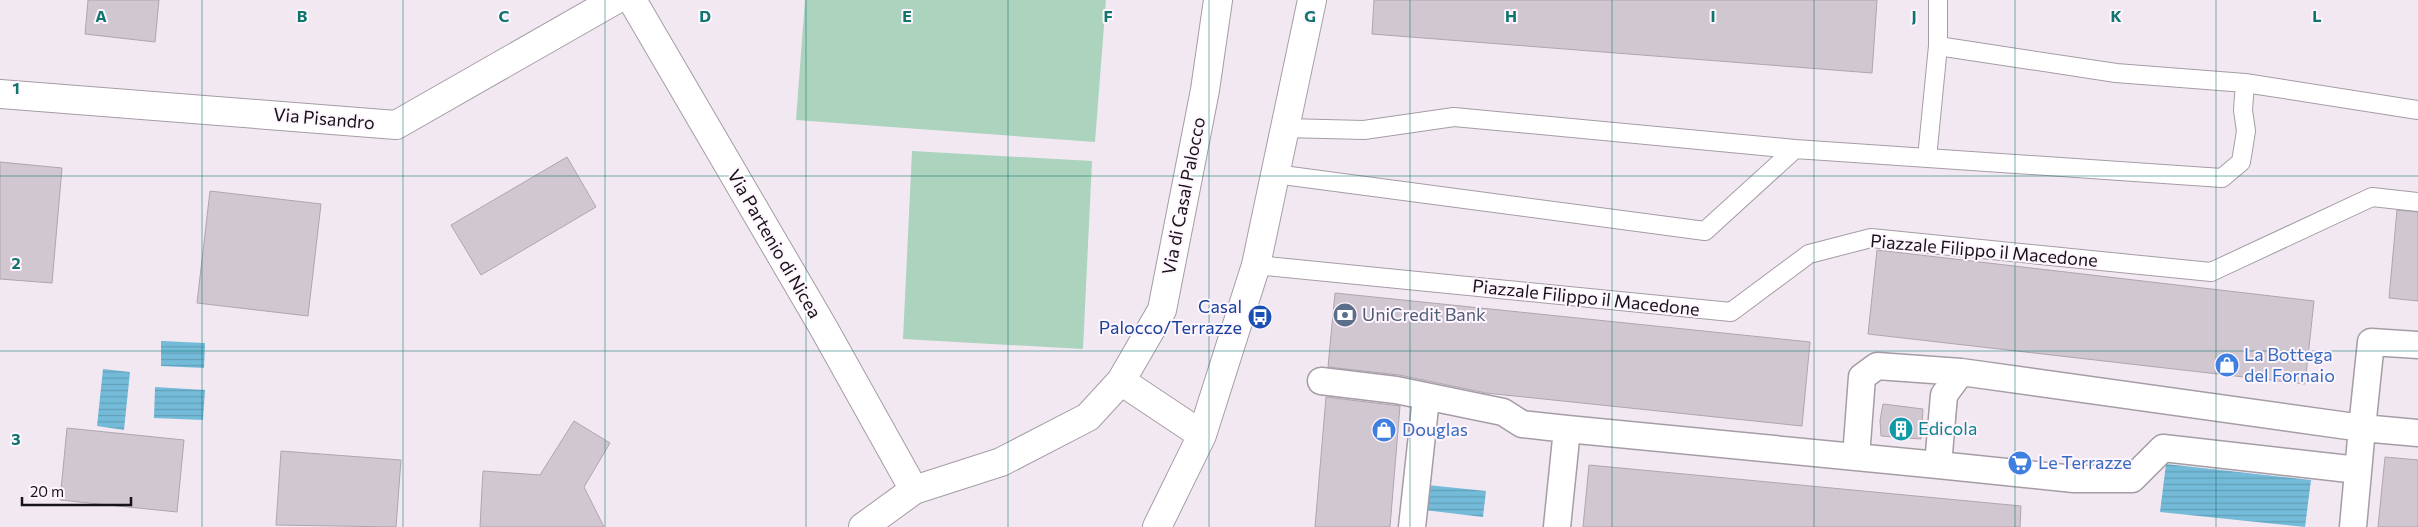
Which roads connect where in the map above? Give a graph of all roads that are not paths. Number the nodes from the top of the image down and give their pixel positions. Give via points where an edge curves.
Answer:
1 (615, 0) edge
2 (632, 0) edge
3 (1218, 0) edge
4 (1312, 0) edge
5 (1938, 0) edge
6 (1938, 46) junction
7 (2245, 83) junction
8 (0, 94) edge
9 (2418, 110) edge
10 (1285, 128) junction
11 (1795, 149) junction
12 (1927, 158) junction
13 (1275, 174) junction
14 (2418, 202) edge
15 (1256, 265) junction
16 (2418, 344) edge
17 (1961, 372) junction
18 (1121, 381) junction
19 (1321, 381) dead end
20 (1426, 398) junction
21 (2362, 428) junction
22 (1567, 429) junction
23 (2418, 433) edge
24 (1202, 435) junction
25 (1856, 457) junction
26 (1938, 465) junction
27 (2358, 470) junction
28 (914, 490) junction
29 (863, 527) edge
30 (1157, 527) edge
31 (1412, 527) edge
32 (1556, 527) edge
33 (2353, 527) edge

1 - 8 street, Via Pisandro via 396,125
2 - 28 street, Via Partenio di Nicea
3 - 18 street, Via di Casal Palocco via 1205,90 1162,310
4 - 10 street
5 - 6 lane
6 - 7 lane via 2116,73
6 - 12 lane
7 - 9 lane
7 - 12 lane via 2242,110 2246,130 2241,162 2222,178
10 - 11 lane via 1364,130 1454,117
10 - 13 street
11 - 12 lane
11 - 13 lane via 1705,231
13 - 15 street
14 - 15 lane, Piazzale Filippo il Macedone via 2372,198 2211,272 1871,238 1809,254 1731,312
15 - 24 street
16 - 21 street via 2371,342
17 - 21 street
17 - 25 street via 1877,366 1862,377
17 - 26 street via 1944,395
18 - 24 street
18 - 28 street, Via di Casal Palocco via 1088,417 1001,462
19 - 20 street via 1396,390
20 - 22 street via 1503,412 1522,424
20 - 31 street
21 - 23 street
21 - 27 street
22 - 25 street
22 - 32 street
24 - 30 street
25 - 26 street
26 - 27 street via 2074,479 2132,479 2163,448
27 - 33 street
28 - 29 street, Via di Casal Palocco

